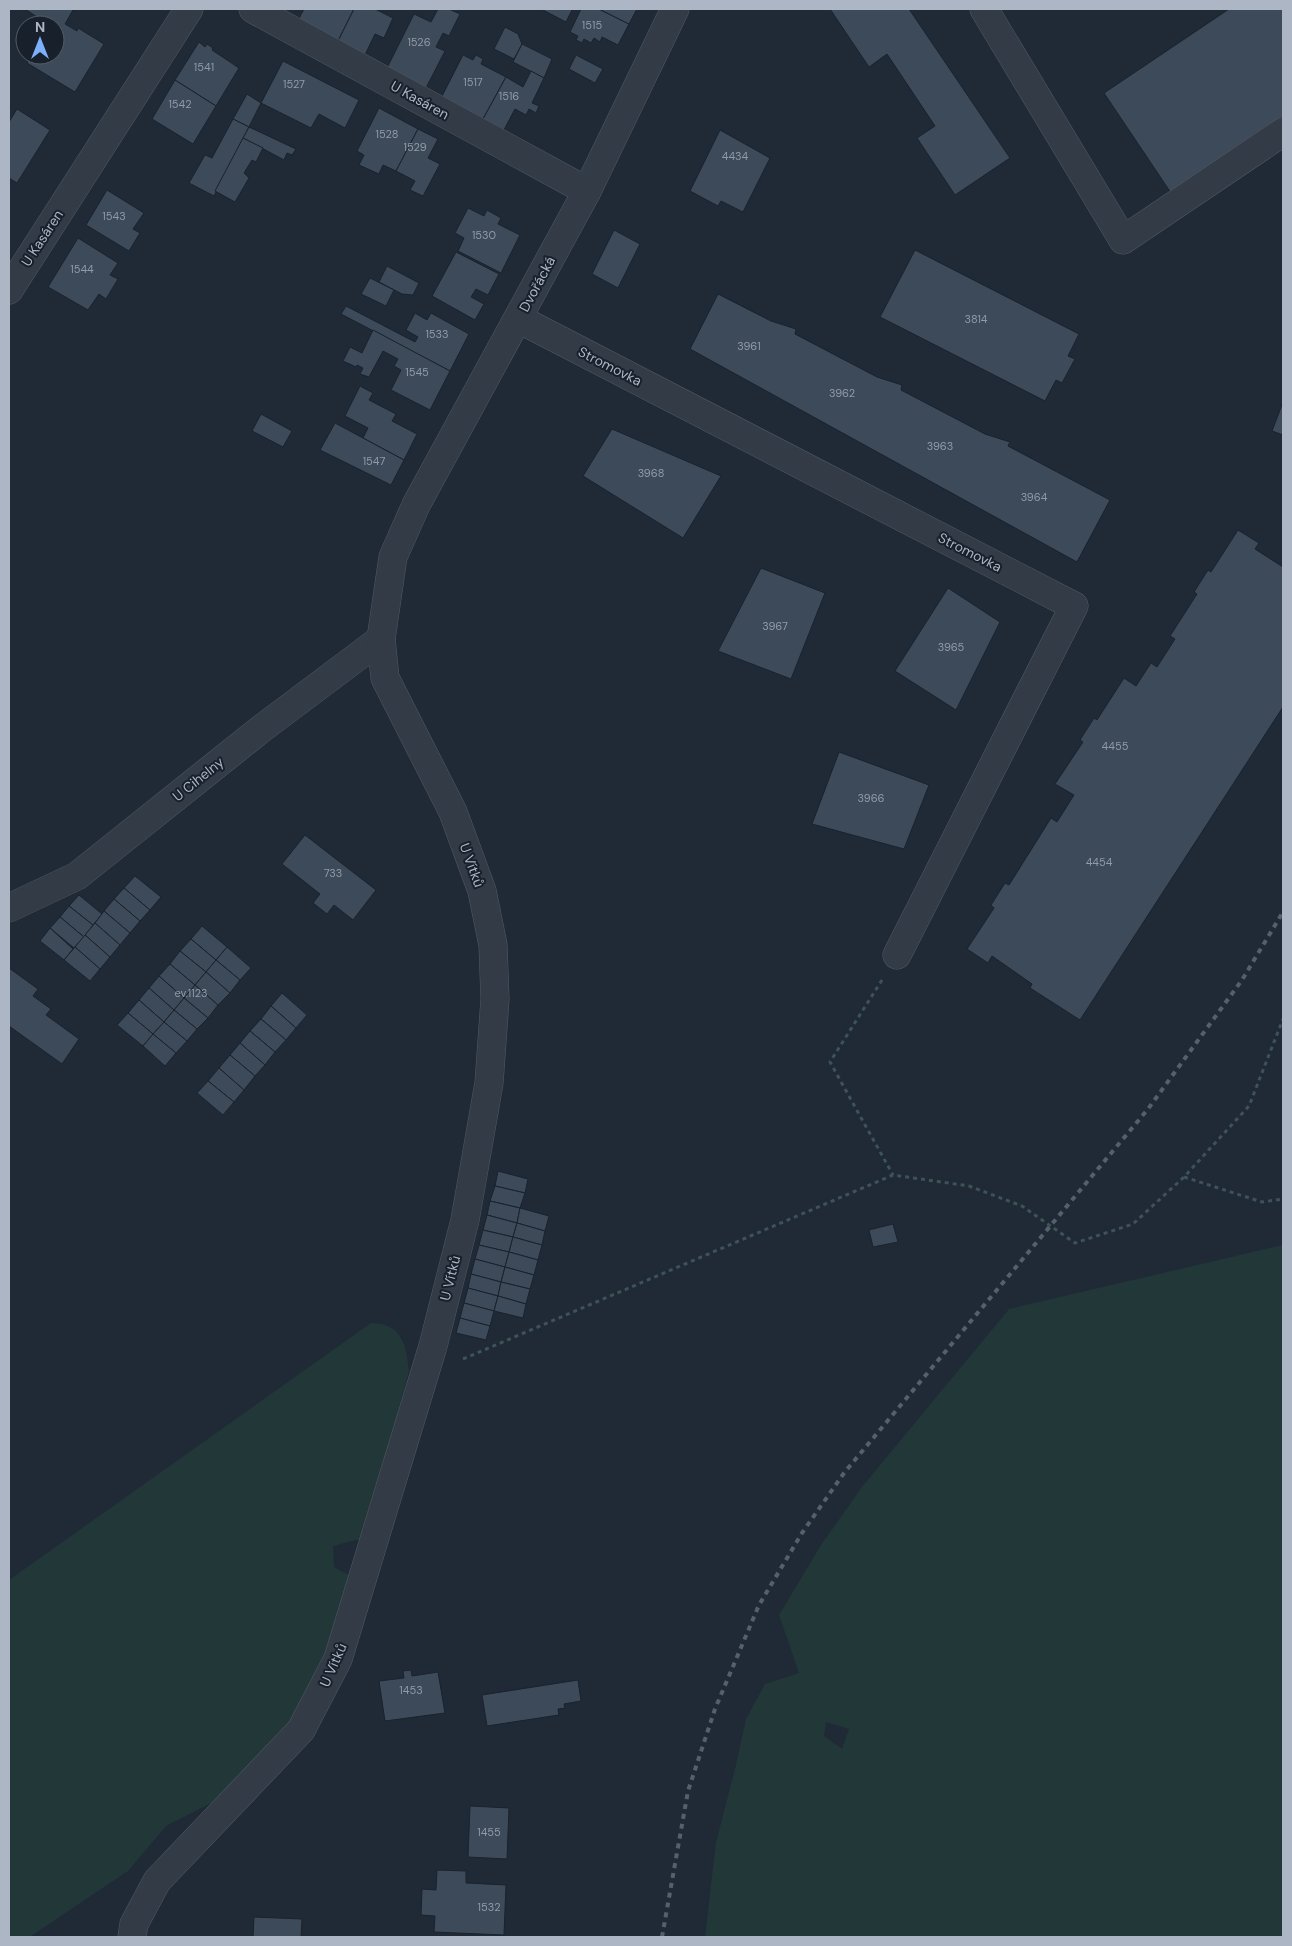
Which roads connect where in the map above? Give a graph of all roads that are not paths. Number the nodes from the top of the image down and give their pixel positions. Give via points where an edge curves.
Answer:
1 (189, 9) edge
2 (253, 9) edge
3 (675, 9) edge
4 (984, 9) edge
5 (1283, 132) edge
6 (587, 191) junction
7 (9, 290) edge
8 (519, 319) junction
9 (393, 557) joint
10 (381, 639) junction
11 (9, 908) edge
12 (897, 955) road end
13 (132, 1937) edge

1 - 7 street, U Kasáren
2 - 6 street, U Kasáren
3 - 6 street, Dvořácká
4 - 5 street via 1123,240
6 - 8 street, Dvořácká
8 - 9 street, Dvořácká via 416,505
8 - 12 street, Stromovka via 1074,606
9 - 10 street, U Vítků
10 - 11 street, U Cihelny via 261,729 77,876
10 - 13 street, U Vítků via 385,678 453,812 482,891 493,945 496,999 489,1083 465,1220 424,1376 338,1659 301,1730 157,1881 134,1924

